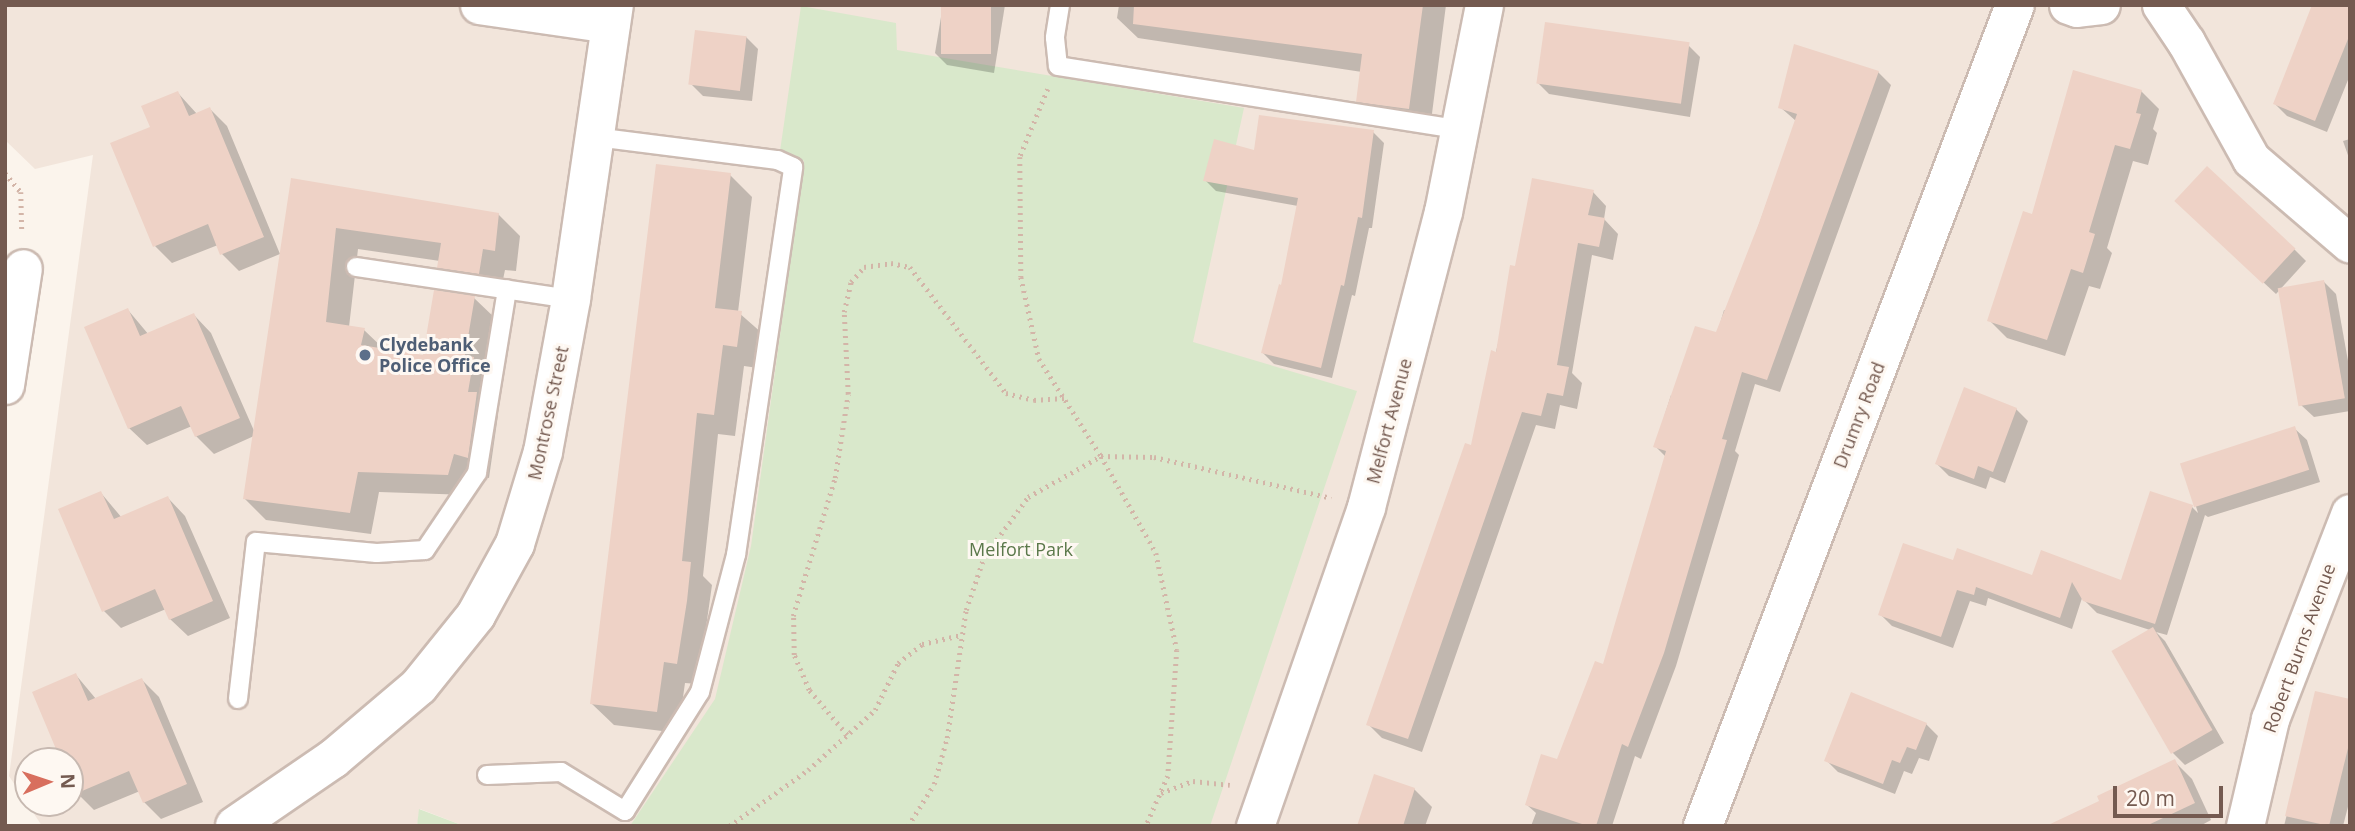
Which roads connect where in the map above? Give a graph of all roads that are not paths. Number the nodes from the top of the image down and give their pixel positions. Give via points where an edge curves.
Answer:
1 (479, 5) edge
2 (1060, 5) edge
3 (1484, 5) edge
4 (2015, 5) edge
5 (2068, 5) edge
6 (2101, 5) edge
7 (2161, 5) edge
8 (613, 15) edge
9 (1461, 130) junction
10 (595, 137) junction
11 (2350, 244) edge
12 (356, 267) dead end
13 (23, 268) road end
14 (507, 289) junction
15 (571, 299) junction
16 (5, 385) edge
17 (2350, 513) edge
18 (238, 699) dead end
19 (487, 775) dead end
20 (1260, 811) edge
21 (234, 826) edge
22 (1703, 826) edge
23 (2245, 826) edge

1 - 8 street
2 - 9 lane via 1055,38 1058,66
3 - 9 street, Melfort Avenue
4 - 22 street, Drumry Road
5 - 6 street
7 - 11 street via 2251,159
8 - 10 street, Montrose Street
9 - 20 street, Melfort Avenue via 1444,212 1366,507
10 - 15 street, Montrose Street
10 - 19 lane via 777,160 793,167 736,555 700,692 625,811 561,772
12 - 14 lane
13 - 16 street
14 - 15 lane
14 - 18 lane via 477,473 425,550 377,553 256,542
15 - 21 street, Montrose Street via 543,452 515,544 476,615 419,686 333,759
17 - 23 street, Robert Burns Avenue via 2270,719

